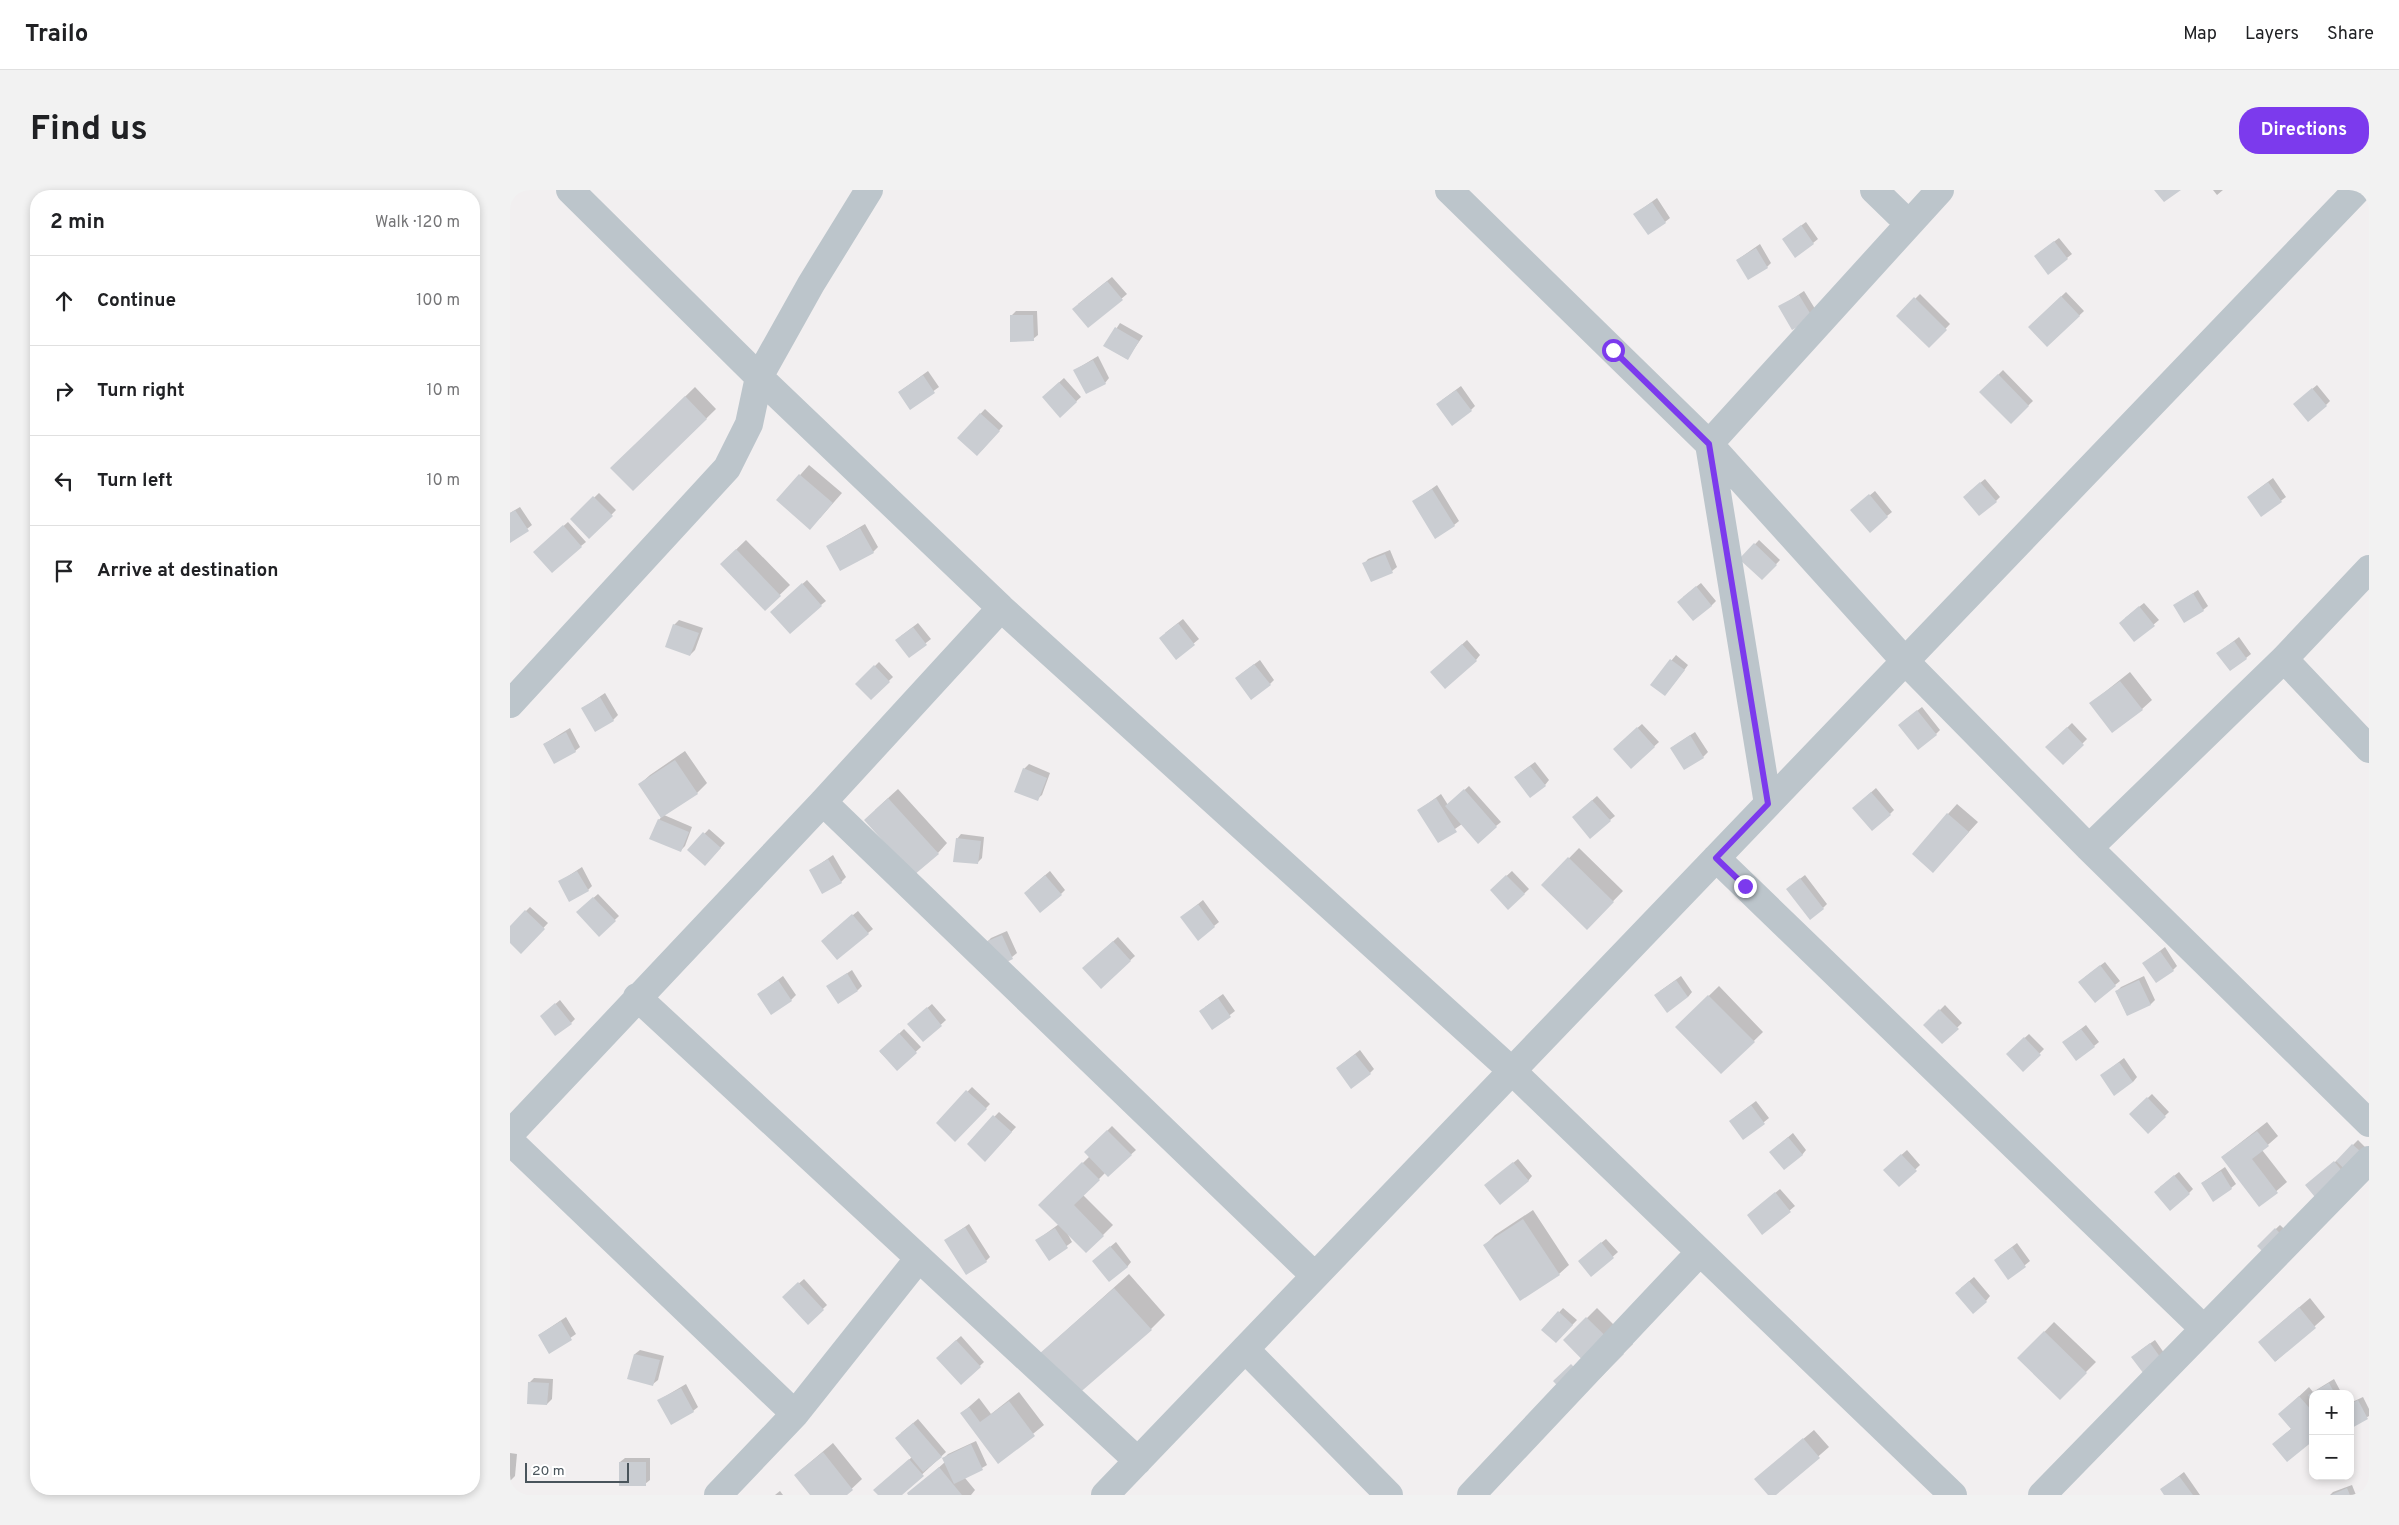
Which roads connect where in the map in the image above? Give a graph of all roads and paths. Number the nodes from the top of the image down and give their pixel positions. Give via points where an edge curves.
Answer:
1 (570, 190) edge
2 (869, 190) edge
3 (1449, 190) edge
4 (1874, 190) edge
5 (1940, 190) edge
6 (2357, 190) edge
7 (1909, 224) junction
8 (759, 377) junction
9 (1709, 444) junction
10 (2369, 569) edge
11 (1000, 608) junction
12 (2284, 659) junction
13 (1905, 661) junction
14 (510, 704) edge
15 (2369, 749) edge
16 (823, 802) junction
17 (1768, 804) junction
18 (2089, 848) junction
19 (1716, 858) junction
20 (637, 997) junction
21 (1512, 1071) junction
22 (2369, 1123) edge
23 (510, 1134) edge
24 (510, 1141) edge
25 (2369, 1160) edge
26 (1700, 1252) junction
27 (919, 1258) junction
28 (1315, 1276) junction
29 (2204, 1328) junction
30 (1245, 1349) junction
31 (795, 1414) junction
32 (1138, 1462) junction
33 (718, 1495) edge
34 (1105, 1495) edge
35 (1389, 1495) edge
36 (1471, 1495) edge
37 (1953, 1495) edge
38 (2042, 1495) edge

1 - 8 street
2 - 8 street
3 - 9 street
4 - 7 street
5 - 7 street
6 - 13 street
7 - 9 street
8 - 11 street
8 - 14 street via 749,424 727,468
9 - 13 street
9 - 17 street
10 - 12 street
11 - 16 street
11 - 21 street
12 - 15 street
12 - 18 street
13 - 17 street
13 - 18 street
16 - 20 street
16 - 28 street
17 - 19 street
18 - 22 street
19 - 21 street
19 - 29 street
20 - 23 street
20 - 27 street
21 - 26 street
21 - 28 street
24 - 31 street
25 - 29 street
26 - 36 street
26 - 37 street
27 - 31 street
27 - 32 street
28 - 30 street
29 - 38 street
30 - 32 street
30 - 35 street
31 - 33 street
32 - 34 street

